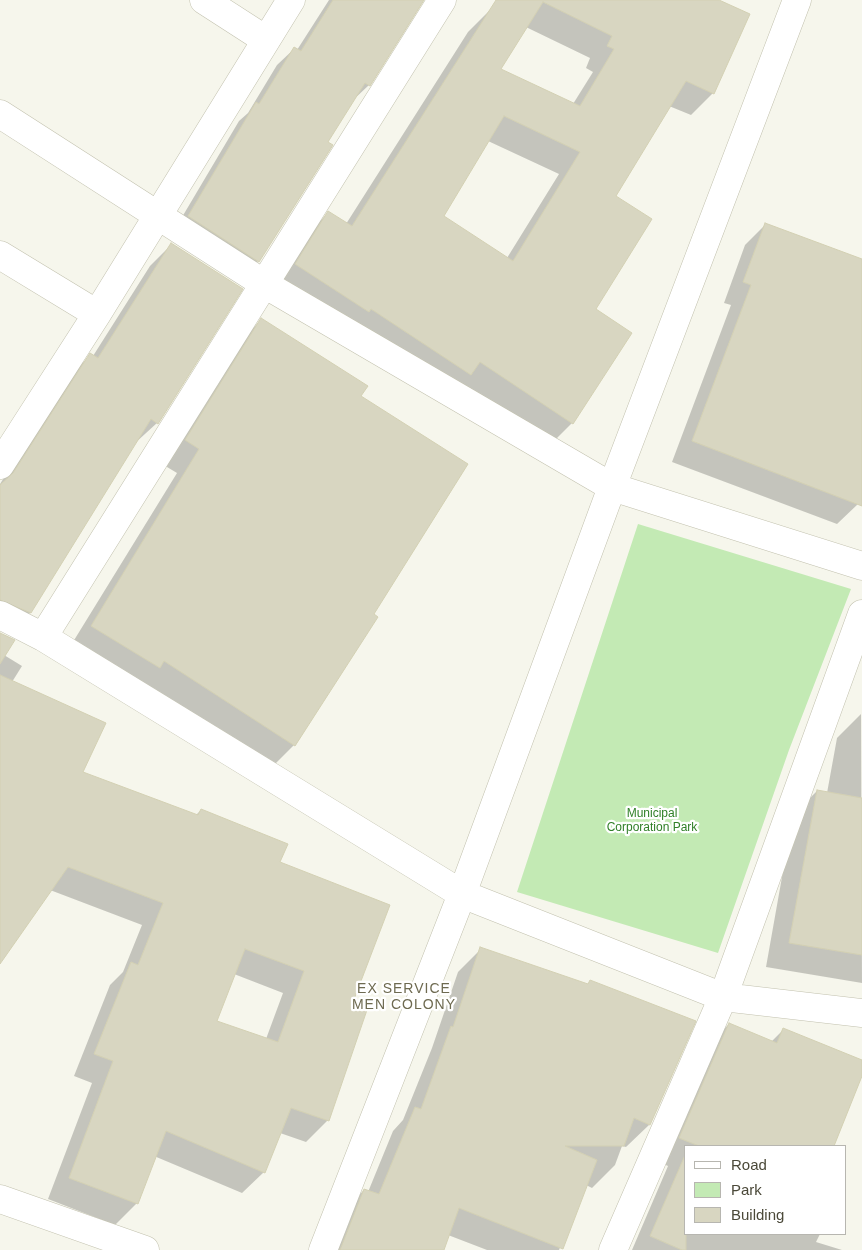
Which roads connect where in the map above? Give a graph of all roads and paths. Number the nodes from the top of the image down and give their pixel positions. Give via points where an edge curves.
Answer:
1 (204, 0) edge
2 (291, 0) edge
3 (442, 0) edge
4 (797, 0) edge
5 (266, 40) junction
6 (0, 114) edge
7 (158, 215) junction
8 (0, 254) edge
9 (266, 285) junction
10 (97, 314) junction
11 (0, 465) edge
12 (612, 486) junction
13 (862, 566) edge
14 (862, 614) edge
15 (0, 615) edge
16 (43, 637) junction
17 (462, 894) junction
18 (723, 997) junction
19 (862, 1014) edge
20 (0, 1199) edge
21 (145, 1250) edge
22 (323, 1250) edge
23 (613, 1250) edge

1 - 5 street
2 - 5 street
3 - 9 street
4 - 12 street
5 - 7 street
6 - 7 street
7 - 9 street
7 - 10 street
8 - 10 street
9 - 12 street
9 - 16 street
10 - 11 street
12 - 13 street
12 - 17 street
14 - 18 street
15 - 16 street
16 - 17 street
17 - 18 street
17 - 22 street
18 - 19 street
18 - 23 street
20 - 21 street

